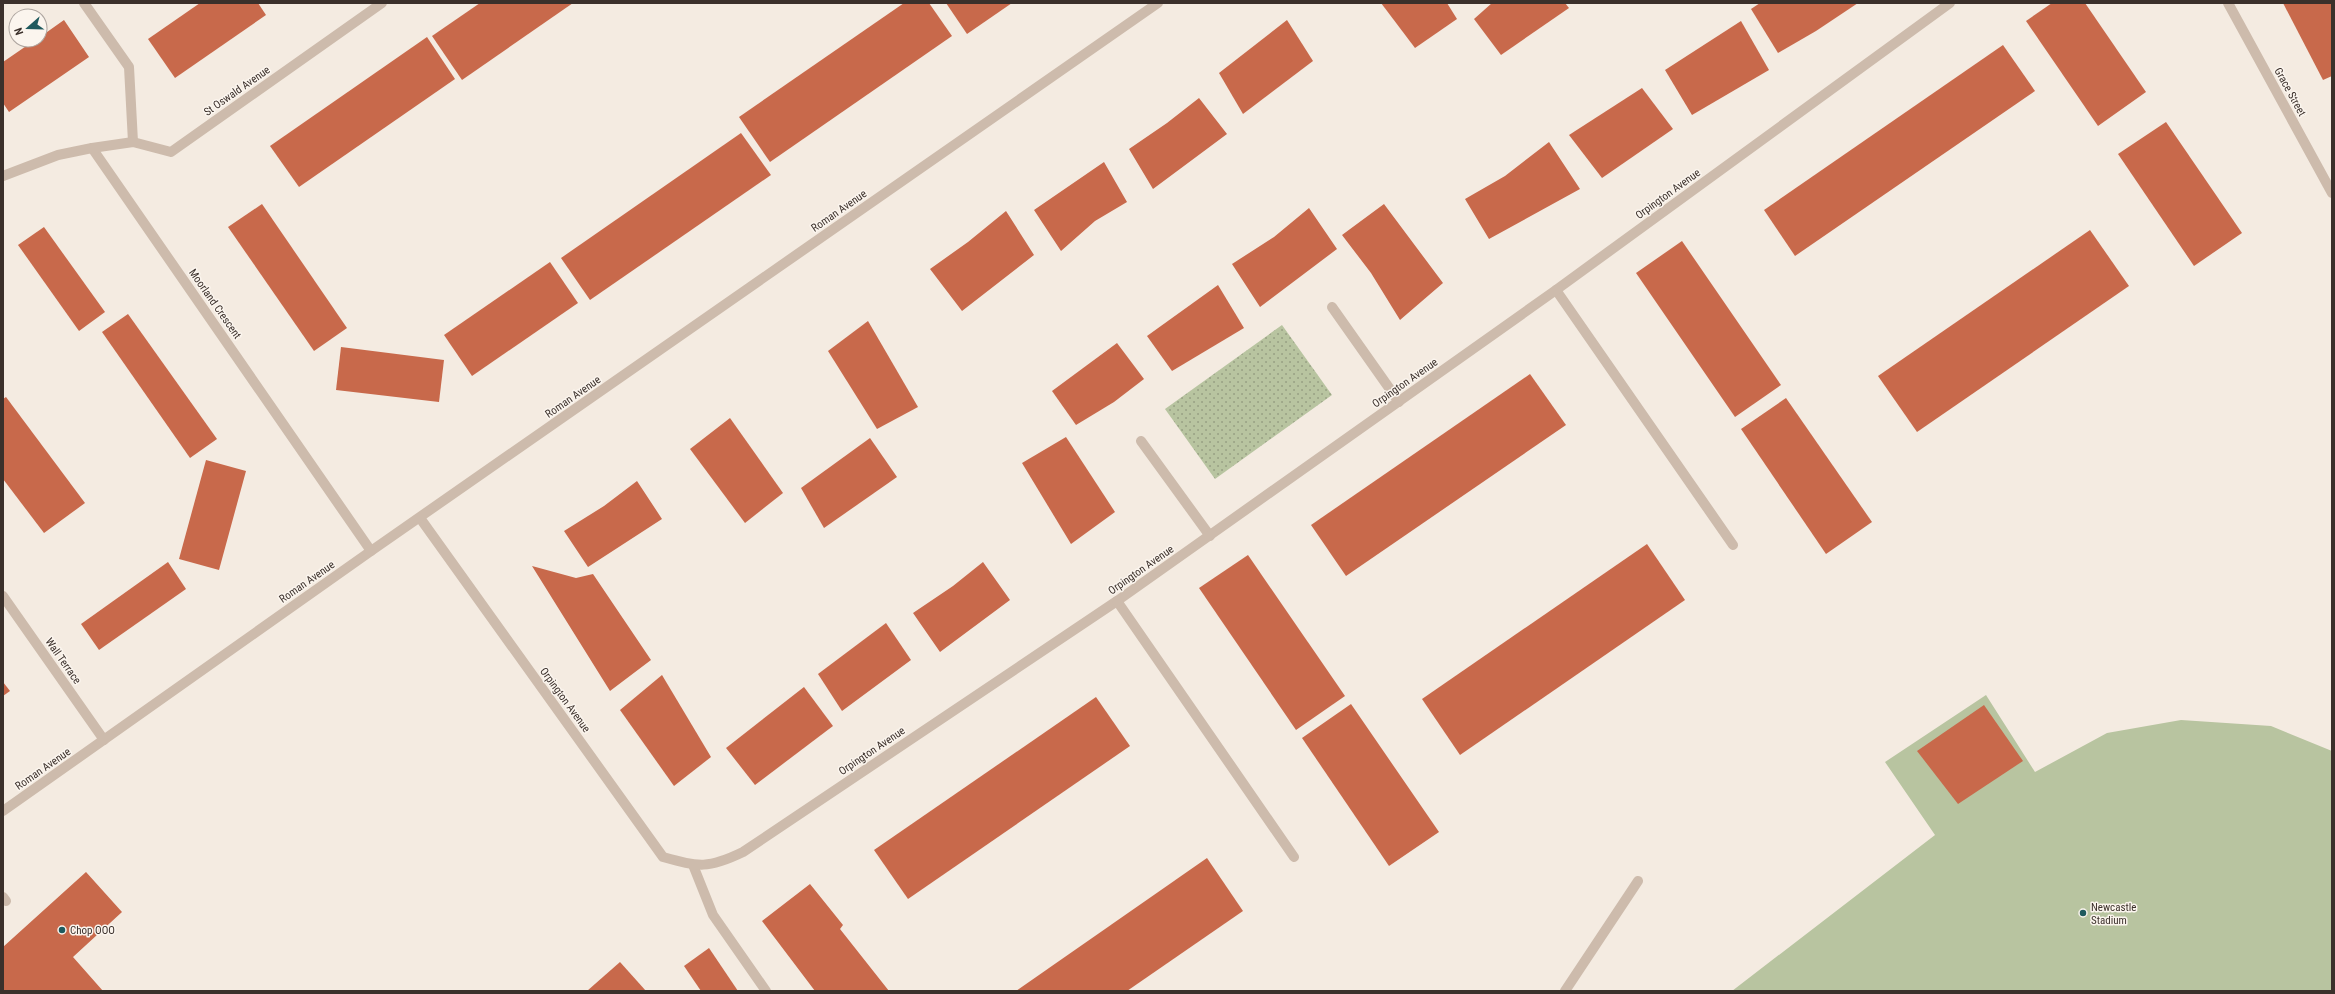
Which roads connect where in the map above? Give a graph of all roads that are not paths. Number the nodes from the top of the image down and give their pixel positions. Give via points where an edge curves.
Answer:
1 (84, 3) edge
2 (382, 3) edge
3 (1158, 3) edge
4 (1950, 3) edge
5 (2228, 3) edge
6 (133, 142) junction
7 (92, 148) junction
8 (3, 176) edge
9 (2332, 193) edge
10 (1556, 290) junction
11 (1332, 307) dead end
12 (1399, 402) junction
13 (1141, 442) dead end
14 (420, 518) junction
15 (1210, 536) junction
16 (1733, 545) dead end
17 (371, 551) junction
18 (3, 596) edge
19 (1117, 601) junction
20 (104, 740) junction
21 (3, 812) edge
22 (1294, 857) dead end
23 (693, 865) junction
24 (1638, 881) dead end
25 (766, 991) edge
26 (1564, 991) edge

1 - 6 street via 129,67
2 - 6 street, St Oswald Avenue via 171,152
3 - 14 street, Roman Avenue
4 - 10 street, Orpington Avenue
5 - 9 street, Grace Street
6 - 7 street, St Oswald Avenue
7 - 8 street via 58,155
7 - 17 street, Moorland Crescent
10 - 12 street, Orpington Avenue
10 - 16 street
11 - 12 street
12 - 15 street, Orpington Avenue
13 - 15 street
14 - 17 street, Roman Avenue
14 - 23 street, Orpington Avenue via 663,857
15 - 19 street, Orpington Avenue
17 - 20 street, Roman Avenue
18 - 20 street, Wall Terrace
19 - 22 street
19 - 23 street, Orpington Avenue via 743,852 719,864
20 - 21 street, Roman Avenue
23 - 25 street via 713,915
24 - 26 street

